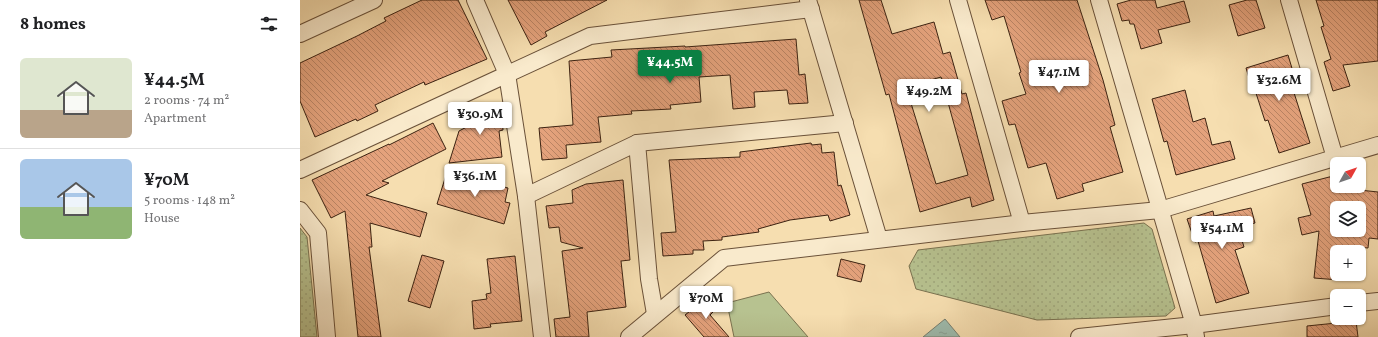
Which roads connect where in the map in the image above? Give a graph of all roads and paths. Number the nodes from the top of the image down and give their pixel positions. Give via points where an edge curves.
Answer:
1 (374, 0) edge
2 (475, 0) edge
3 (958, 0) edge
4 (1099, 0) edge
5 (1289, 0) edge
6 (809, 4) edge
7 (300, 34) edge
8 (507, 74) junction
9 (844, 123) junction
10 (637, 143) junction
11 (1378, 145) edge
12 (1335, 157) edge
13 (1338, 157) edge
14 (1330, 159) edge
15 (300, 170) edge
16 (526, 196) junction
17 (300, 210) edge
18 (1160, 210) junction
19 (1022, 223) junction
20 (879, 239) junction
21 (1378, 301) edge
22 (1366, 302) edge
23 (1330, 307) edge
24 (655, 314) junction
25 (1195, 331) edge
26 (327, 337) edge
27 (542, 337) edge
28 (629, 337) edge
29 (1079, 337) edge

1 - 7 street
2 - 8 street
3 - 19 street
4 - 18 street
5 - 12 street
6 - 8 street via 590,36
6 - 9 street
8 - 15 street
8 - 16 street
9 - 10 street
9 - 20 street
10 - 16 street
10 - 24 street
11 - 13 street
14 - 18 street
16 - 27 street
17 - 26 street via 318,233
18 - 19 street
18 - 25 street
19 - 20 street
20 - 24 street via 724,258
21 - 22 street
23 - 25 street
24 - 28 street
25 - 29 street

